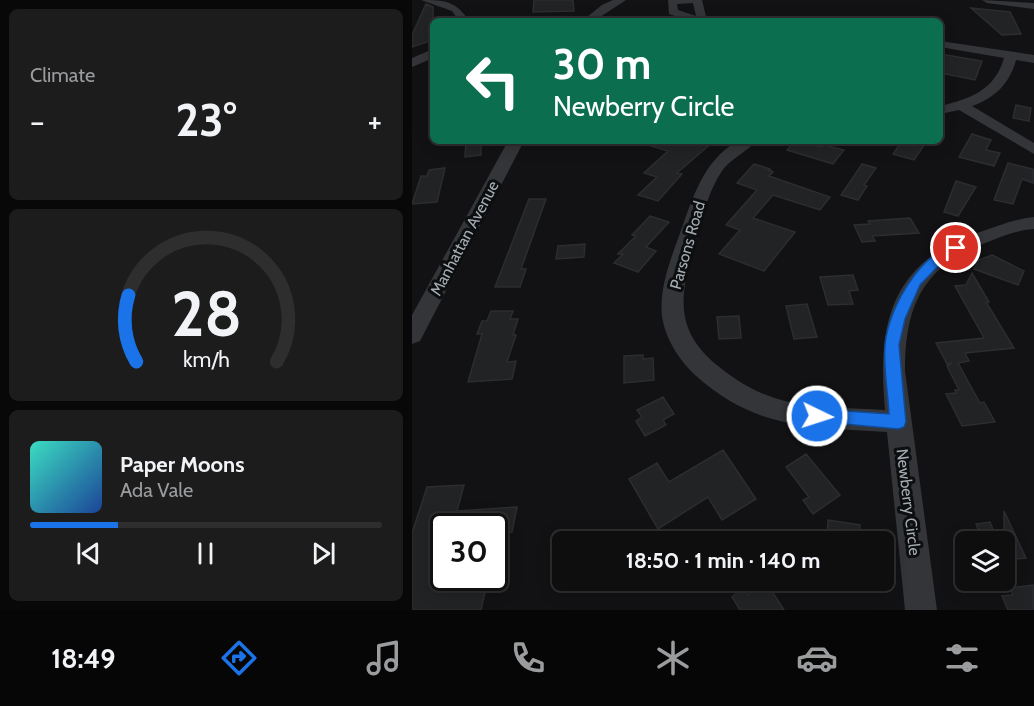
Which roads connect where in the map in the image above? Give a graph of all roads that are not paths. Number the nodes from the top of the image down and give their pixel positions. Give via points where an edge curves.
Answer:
1 (426, 0) edge
2 (621, 0) edge
3 (987, 0) edge
4 (1033, 6) edge
5 (462, 18) edge
6 (592, 18) edge
7 (943, 44) edge
8 (430, 55) edge
9 (1011, 55) junction
10 (1033, 59) edge
11 (416, 66) edge
12 (961, 105) junction
13 (943, 109) edge
14 (514, 144) edge
15 (744, 144) edge
16 (1033, 150) edge
17 (1033, 223) edge
18 (412, 335) edge
19 (898, 422) junction
20 (922, 610) edge

1 - 5 street via 456,9
2 - 6 street
3 - 4 street
7 - 9 street
8 - 11 street
9 - 10 street
9 - 12 street via 1000,85
12 - 13 street
12 - 16 street
14 - 18 street, Manhattan Avenue
15 - 19 street, Parsons Road via 720,161 701,195 674,282 672,309 676,329 693,359 751,401 797,414
17 - 19 street, Newberry Circle via 972,239 940,257 914,282 892,345
19 - 20 street, Newberry Circle

